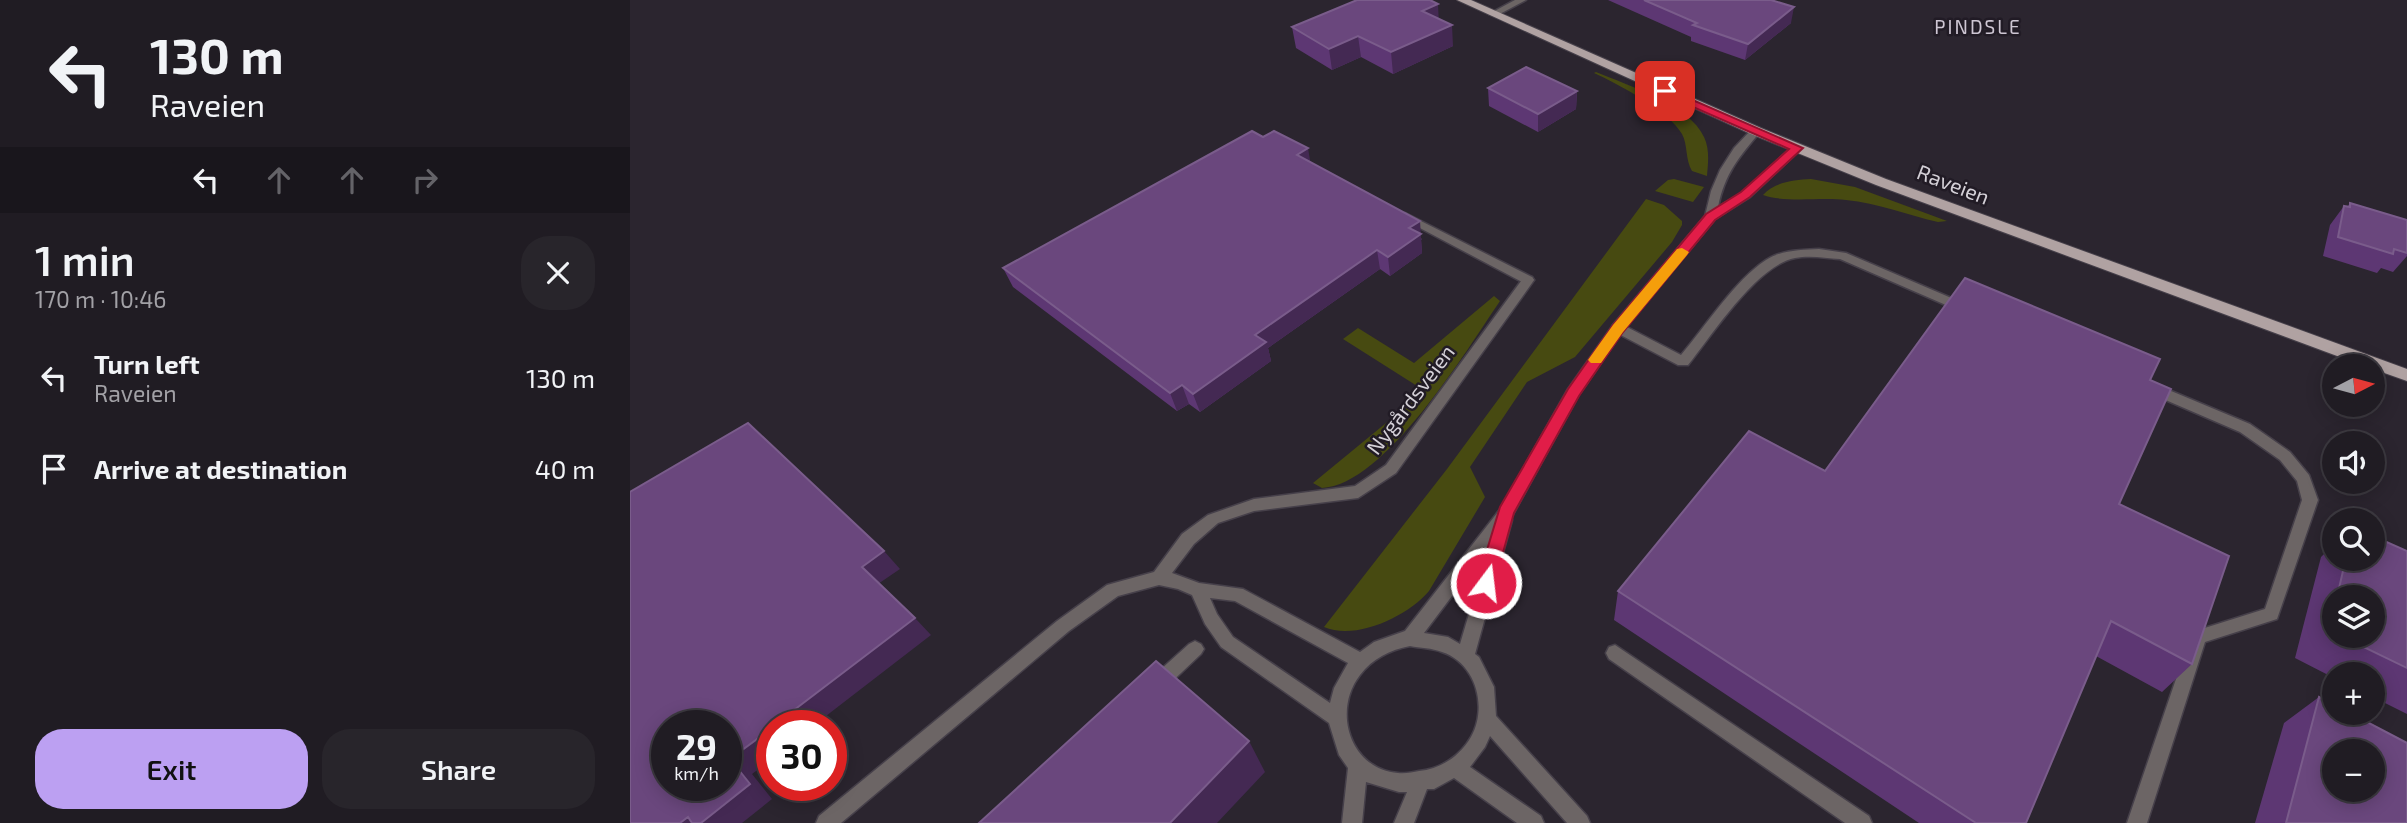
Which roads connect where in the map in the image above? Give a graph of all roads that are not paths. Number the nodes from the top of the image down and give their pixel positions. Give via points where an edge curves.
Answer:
1 (1462, 0) edge
2 (1522, 0) edge
3 (1493, 14) junction
4 (1756, 131) junction
5 (1797, 148) junction
6 (1397, 212) edge
7 (1711, 217) junction
8 (1981, 315) edge
9 (1618, 328) junction
10 (2407, 375) edge
11 (2132, 380) edge
12 (1506, 512) junction
13 (1159, 578) junction
14 (1198, 590) junction
15 (1410, 638) junction
16 (1195, 649) dead end
17 (1615, 653) dead end
18 (1466, 655) junction
19 (1360, 661) junction
20 (1146, 695) edge
21 (1335, 718) junction
22 (1488, 721) junction
23 (1358, 766) junction
24 (1455, 768) junction
25 (1420, 783) junction
26 (826, 823) edge
27 (1352, 823) edge
28 (1404, 823) edge
29 (1534, 823) edge
30 (1580, 823) edge
31 (1862, 823) edge
32 (2137, 823) edge

1 - 3 main road, Raveien
2 - 3 street
3 - 4 main road, Raveien
4 - 5 main road, Raveien
4 - 7 street via 1740,146 1716,186
5 - 7 street via 1746,195
5 - 10 main road, Raveien via 1966,215
6 - 13 street, Nygårdsveien via 1528,280 1391,469 1357,492 1254,505 1213,519 1188,538
7 - 9 street
8 - 9 street via 1843,256 1819,253 1794,254 1771,262 1747,283 1683,362
9 - 12 street via 1573,393
11 - 32 street via 2245,428 2285,456 2304,479 2310,500 2271,614 2198,637
12 - 15 street
12 - 18 street
13 - 14 street
13 - 26 street via 1113,590 1063,626
14 - 19 street via 1246,597
14 - 21 street via 1227,642
15 - 18 street via 1430,639
15 - 19 street via 1390,643
16 - 20 street
17 - 31 street
18 - 22 street via 1487,687
19 - 21 street via 1343,683
21 - 23 street via 1344,750
22 - 24 street via 1477,747
22 - 30 street
23 - 25 street via 1397,783
23 - 27 street
24 - 25 street
24 - 29 street
25 - 28 street

